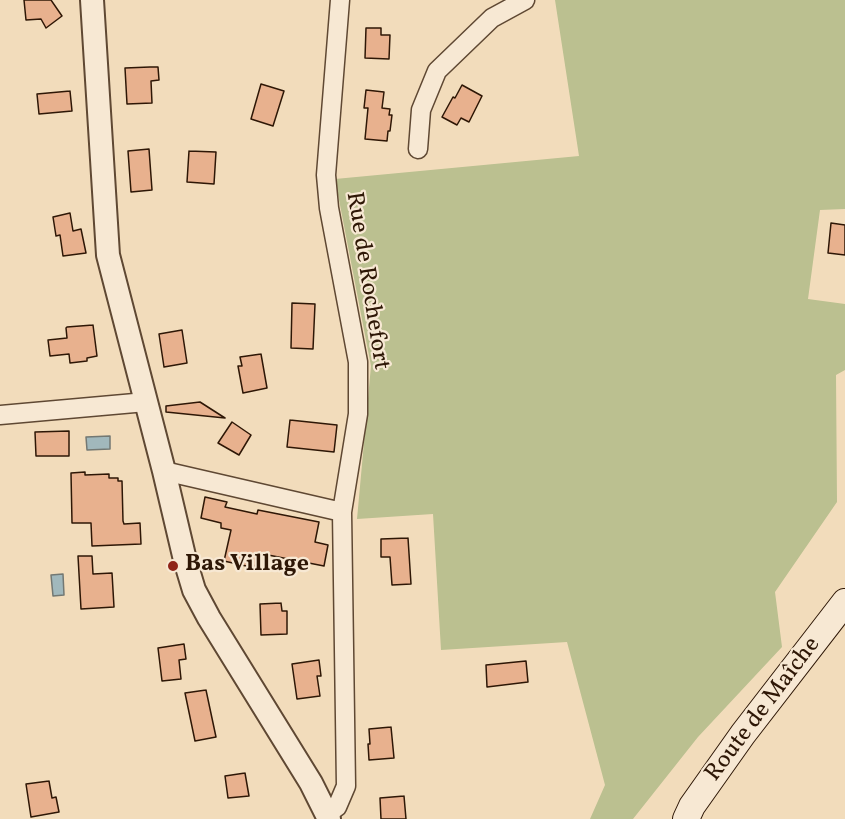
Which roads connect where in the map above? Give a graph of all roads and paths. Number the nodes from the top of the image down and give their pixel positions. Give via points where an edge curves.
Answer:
1 (92, 0) edge
2 (340, 0) edge
3 (525, 0) edge
4 (418, 149) dead end
5 (146, 402) junction
6 (0, 415) edge
7 (164, 471) junction
8 (342, 512) junction
9 (845, 602) edge
10 (328, 817) edge
11 (686, 819) edge

1 - 5 street via 108,255
2 - 8 street, Rue de Rochefort via 326,175 358,362 358,414
3 - 4 street via 492,18 437,71 421,110
5 - 6 street
5 - 7 street
7 - 8 street
7 - 10 street via 194,590
8 - 10 street, Rue de Rochefort via 346,786
9 - 11 main road, Route de Maîche via 743,734

